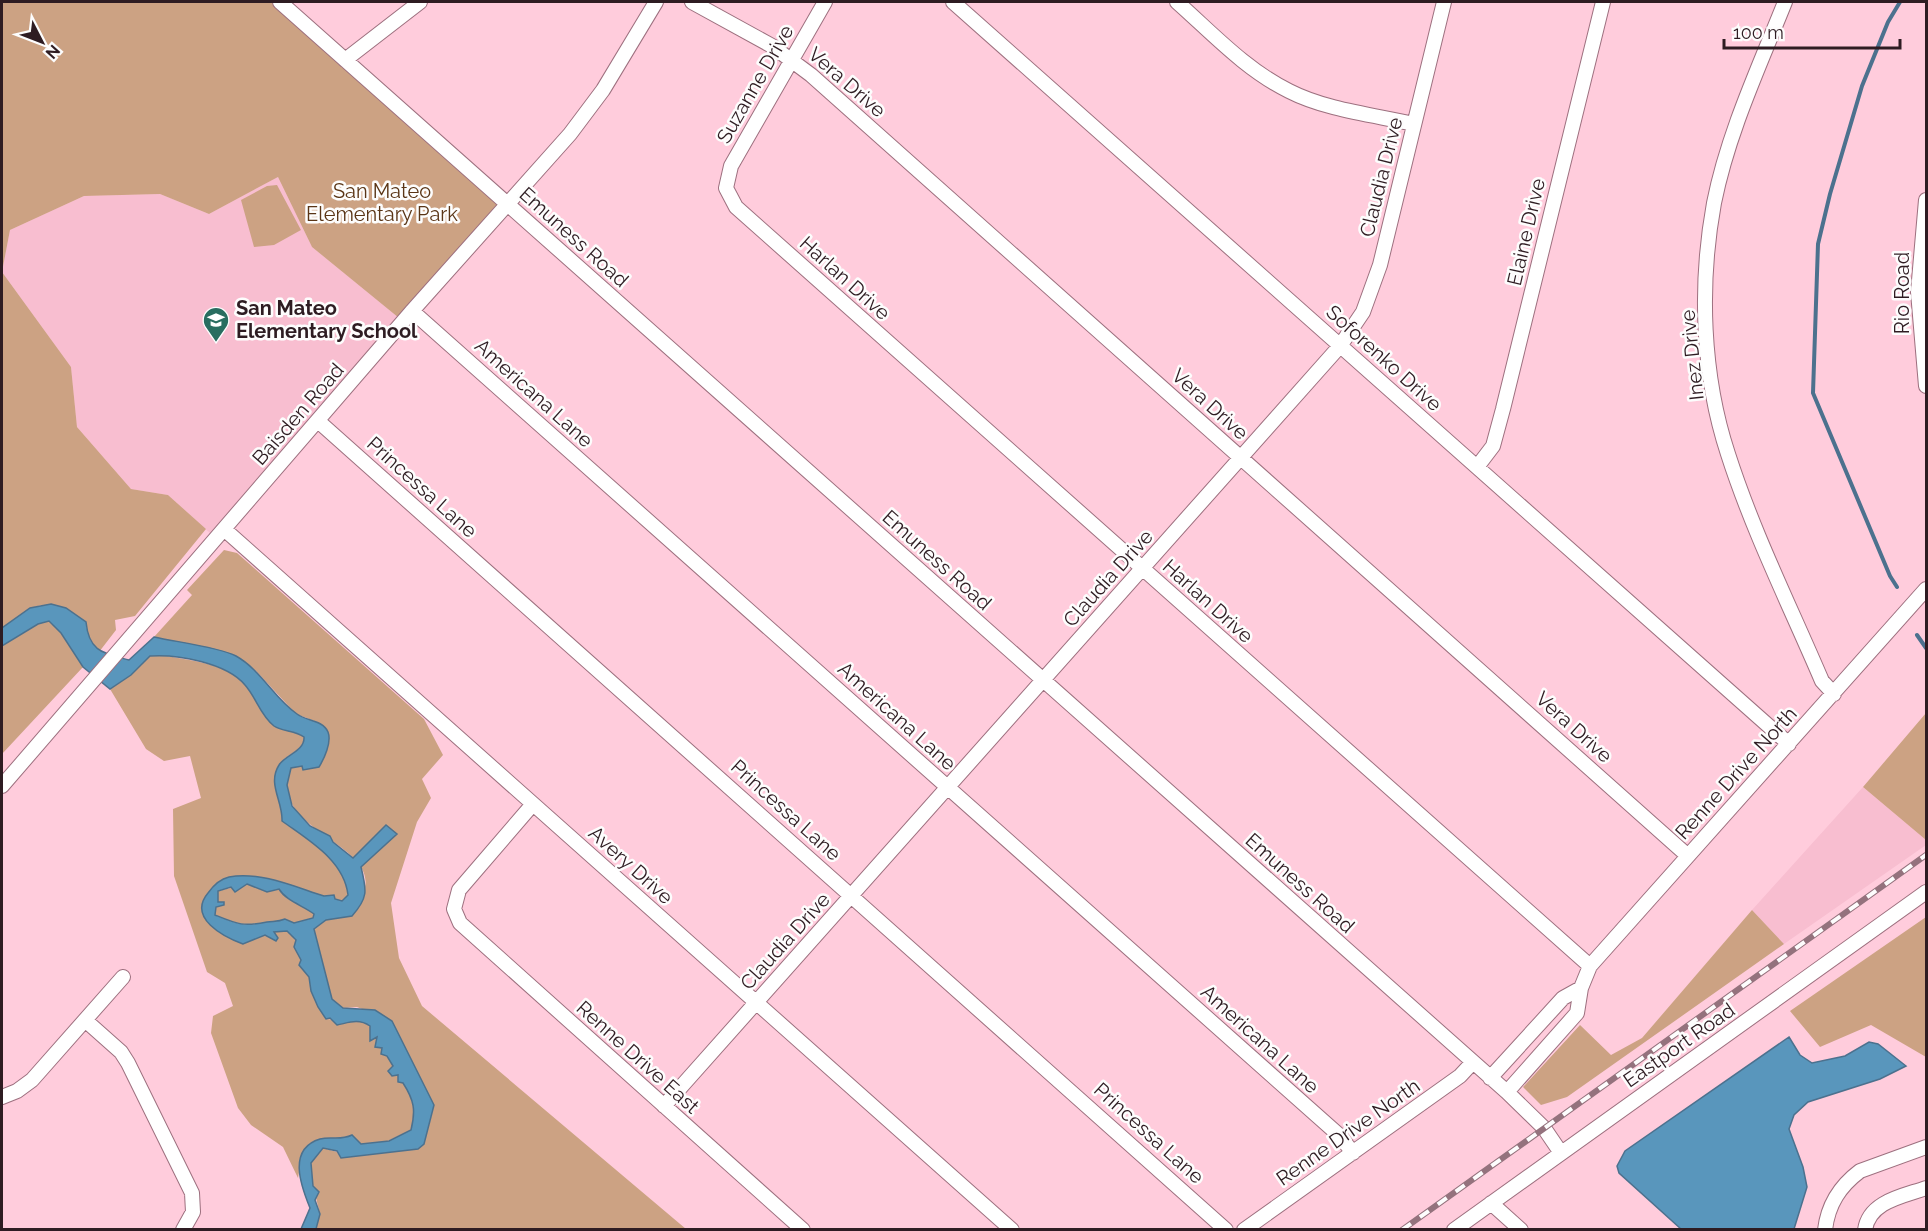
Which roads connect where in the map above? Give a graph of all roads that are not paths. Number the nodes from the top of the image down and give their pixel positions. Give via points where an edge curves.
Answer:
1 (280, 2) edge
2 (420, 2) edge
3 (656, 2) edge
4 (692, 2) edge
5 (825, 2) edge
6 (953, 2) edge
7 (1177, 2) edge
8 (1444, 2) edge
9 (1603, 2) edge
10 (1785, 2) edge
11 (345, 60) junction
12 (792, 60) junction
13 (1414, 124) junction
14 (726, 188) joint
15 (1926, 200) edge
16 (507, 203) junction
17 (412, 311) junction
18 (1341, 346) junction
19 (1926, 386) edge
20 (318, 421) junction
21 (1241, 458) junction
22 (1478, 467) junction
23 (224, 529) junction
24 (1143, 568) junction
25 (1926, 589) edge
26 (1043, 680) junction
27 (1834, 694) junction
28 (1789, 744) junction
29 (2, 786) edge
30 (948, 787) junction
31 (533, 804) junction
32 (1688, 856) junction
33 (1926, 892) edge
34 (852, 895) junction
35 (1590, 966) junction
36 (123, 977) dead end
37 (1581, 988) junction
38 (757, 1002) junction
39 (85, 1020) junction
40 (1473, 1062) junction
41 (1490, 1078) junction
42 (1506, 1092) junction
43 (2, 1097) edge
44 (664, 1106) junction
45 (1926, 1148) edge
46 (1353, 1153) junction
47 (1561, 1153) junction
48 (1926, 1188) edge
49 (1491, 1203) junction
50 (183, 1230) edge
51 (803, 1230) edge
52 (1012, 1230) edge
53 (1226, 1230) edge
54 (1244, 1230) edge
55 (1454, 1230) edge
56 (1521, 1230) edge
57 (1825, 1230) edge
58 (1865, 1230) edge

1 - 11 street, Emuness Road
2 - 11 street
3 - 16 street, Baisden Road via 590,109
4 - 12 street, Vera Drive
5 - 12 street, Suzanne Drive
6 - 18 street, Soforenko Drive
7 - 13 street via 1246,63 1290,92
8 - 13 street, Claudia Drive
9 - 22 street, Elaine Drive via 1503,409 1493,446
10 - 27 street, Inez Drive via 1741,112 1714,202 1708,245 1706,327 1710,376 1727,453 1822,681
11 - 16 street, Emuness Road
12 - 14 street, Suzanne Drive via 730,166
12 - 21 street, Vera Drive
13 - 18 street, Claudia Drive via 1371,292
14 - 24 street, Harlan Drive via 736,207
15 - 19 street, Rio Road via 1918,292
16 - 17 street, Baisden Road
16 - 26 street, Emuness Road
17 - 20 street, Baisden Road
17 - 30 street, Americana Lane
18 - 21 street, Claudia Drive
18 - 22 street, Soforenko Drive
20 - 23 street, Baisden Road
20 - 34 street, Princessa Lane
21 - 24 street, Claudia Drive
21 - 32 street, Vera Drive
22 - 28 street, Soforenko Drive
23 - 29 street, Baisden Road
23 - 31 street, Avery Drive
24 - 26 street, Claudia Drive
24 - 35 street, Harlan Drive
25 - 27 street, Renne Drive North
26 - 30 street, Claudia Drive
26 - 40 street, Emuness Road
27 - 28 street, Renne Drive North
28 - 32 street, Renne Drive North
30 - 34 street, Claudia Drive
30 - 46 street, Americana Lane via 1340,1136
31 - 38 street, Avery Drive
31 - 44 street, Renne Drive East via 464,883 454,909 465,929
32 - 35 street, Renne Drive North
33 - 47 street, Eastport Road
34 - 38 street, Claudia Drive
34 - 53 street, Princessa Lane
35 - 37 street, Renne Drive North
36 - 39 street
37 - 41 street via 1563,998
37 - 42 street, Renne Drive North via 1577,1013
38 - 44 street, Claudia Drive
38 - 52 street, Avery Drive
39 - 43 street via 32,1080
39 - 50 street via 128,1063 192,1193 198,1213
40 - 41 street, Emuness Road
40 - 46 street, Renne Drive North via 1460,1076
41 - 42 street, Emuness Road
42 - 47 street, Emuness Road via 1544,1128
44 - 51 street, Renne Drive East
45 - 57 street via 1853,1176 1832,1203
46 - 54 street, Renne Drive North
47 - 49 street, Eastport Road
48 - 58 street via 1876,1208
49 - 55 street, Eastport Road
49 - 56 street

